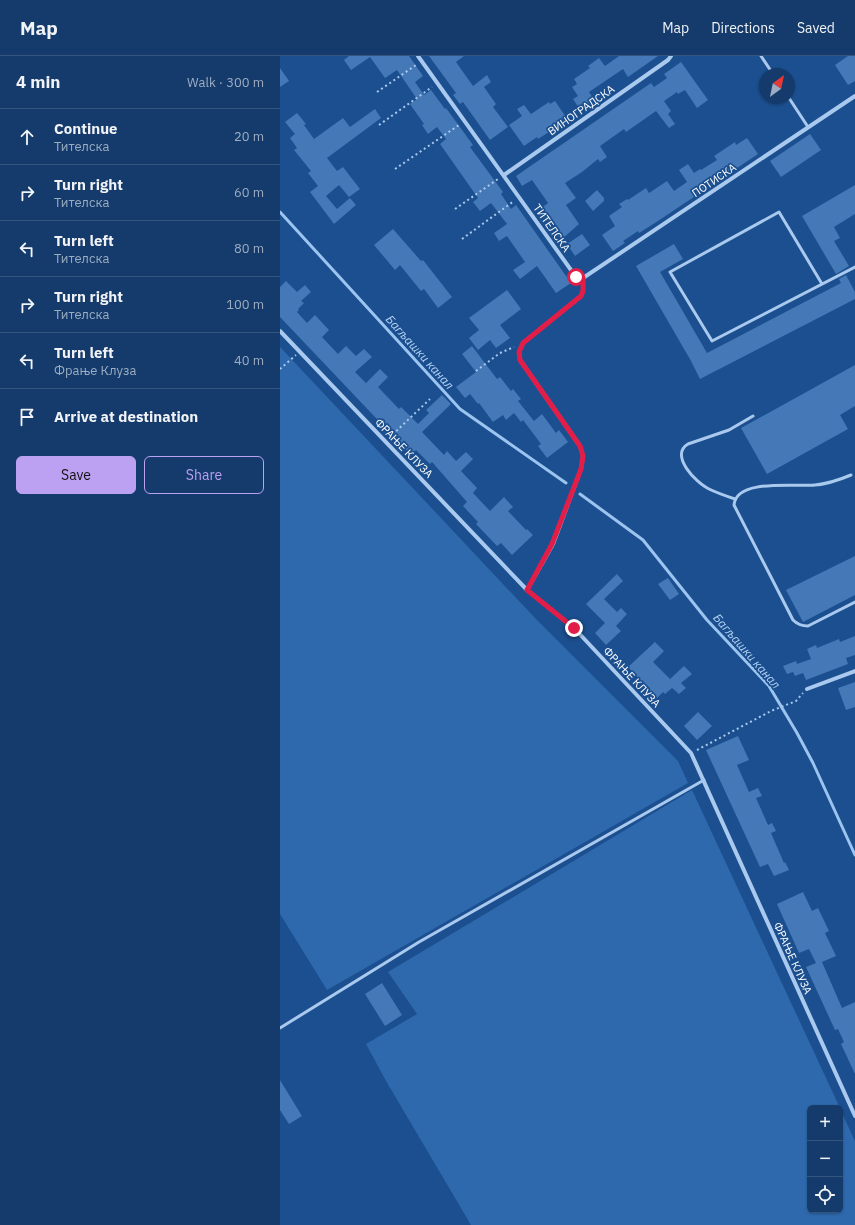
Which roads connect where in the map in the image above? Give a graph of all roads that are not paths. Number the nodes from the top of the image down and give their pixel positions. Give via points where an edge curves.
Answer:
1 (418, 56) edge
2 (761, 56) edge
3 (670, 58) edge
4 (769, 68) edge
5 (855, 96) edge
6 (793, 104) edge
7 (808, 128) junction
8 (504, 175) junction
9 (855, 267) edge
10 (583, 278) junction
11 (822, 284) junction
12 (280, 331) edge
13 (753, 416) dead end
14 (851, 475) dead end
15 (735, 499) junction
16 (527, 590) junction
17 (855, 602) edge
18 (855, 671) edge
19 (807, 689) road end
20 (704, 780) junction
21 (280, 1028) edge
22 (855, 1116) edge

1 - 8 street, ТИТЕЛСКА
2 - 4 lane
3 - 8 street, ВИНОГРАДСКА
5 - 7 street, ПОТИСКА
6 - 7 lane
7 - 10 street, ПОТИСКА
8 - 10 street, ТИТЕЛСКА via 576,277
9 - 11 lane
10 - 16 street via 581,296 523,343 519,352 520,360 580,446 583,456 581,469 552,544
11 - 11 lane via 712,341 670,272 779,212
12 - 16 street, ФРАЊЕ КЛУЗА
13 - 15 lane via 729,430 688,444 681,452 685,465 698,482 709,490
14 - 15 lane via 824,484 755,487 740,493
15 - 17 lane via 734,505 793,620 808,626
16 - 20 street, ФРАЊЕ КЛУЗА via 574,628 691,752
18 - 19 street
20 - 21 lane via 418,942
20 - 22 street, ФРАЊЕ КЛУЗА

